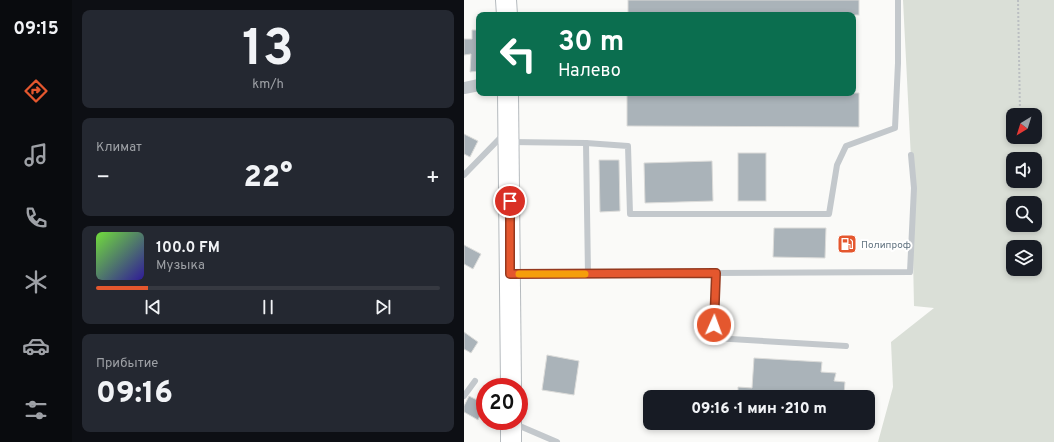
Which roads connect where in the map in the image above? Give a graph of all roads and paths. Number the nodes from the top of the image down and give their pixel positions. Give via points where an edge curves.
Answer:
1 (506, 0) edge
2 (898, 0) edge
3 (1018, 0) edge
4 (507, 12) edge
5 (476, 86) edge
6 (464, 88) edge
7 (508, 96) edge
8 (1020, 108) edge
9 (509, 135) junction
10 (586, 143) junction
11 (911, 155) dead end
12 (464, 175) edge
13 (716, 273) junction
14 (510, 274) junction
15 (588, 274) junction
16 (846, 346) dead end
17 (511, 378) edge
18 (475, 381) dead end
19 (464, 396) edge
20 (528, 430) edge
21 (557, 442) edge

1 - 4 main road
2 - 10 lane via 894,128 846,146 837,165 829,214 630,214 628,146
3 - 8 path
5 - 6 street
7 - 9 main road
9 - 10 lane
9 - 12 lane
9 - 14 main road
10 - 15 lane
11 - 13 lane via 914,188 910,272
13 - 15 lane
13 - 16 lane via 714,338
14 - 15 lane
14 - 17 main road
18 - 19 lane
20 - 21 lane

